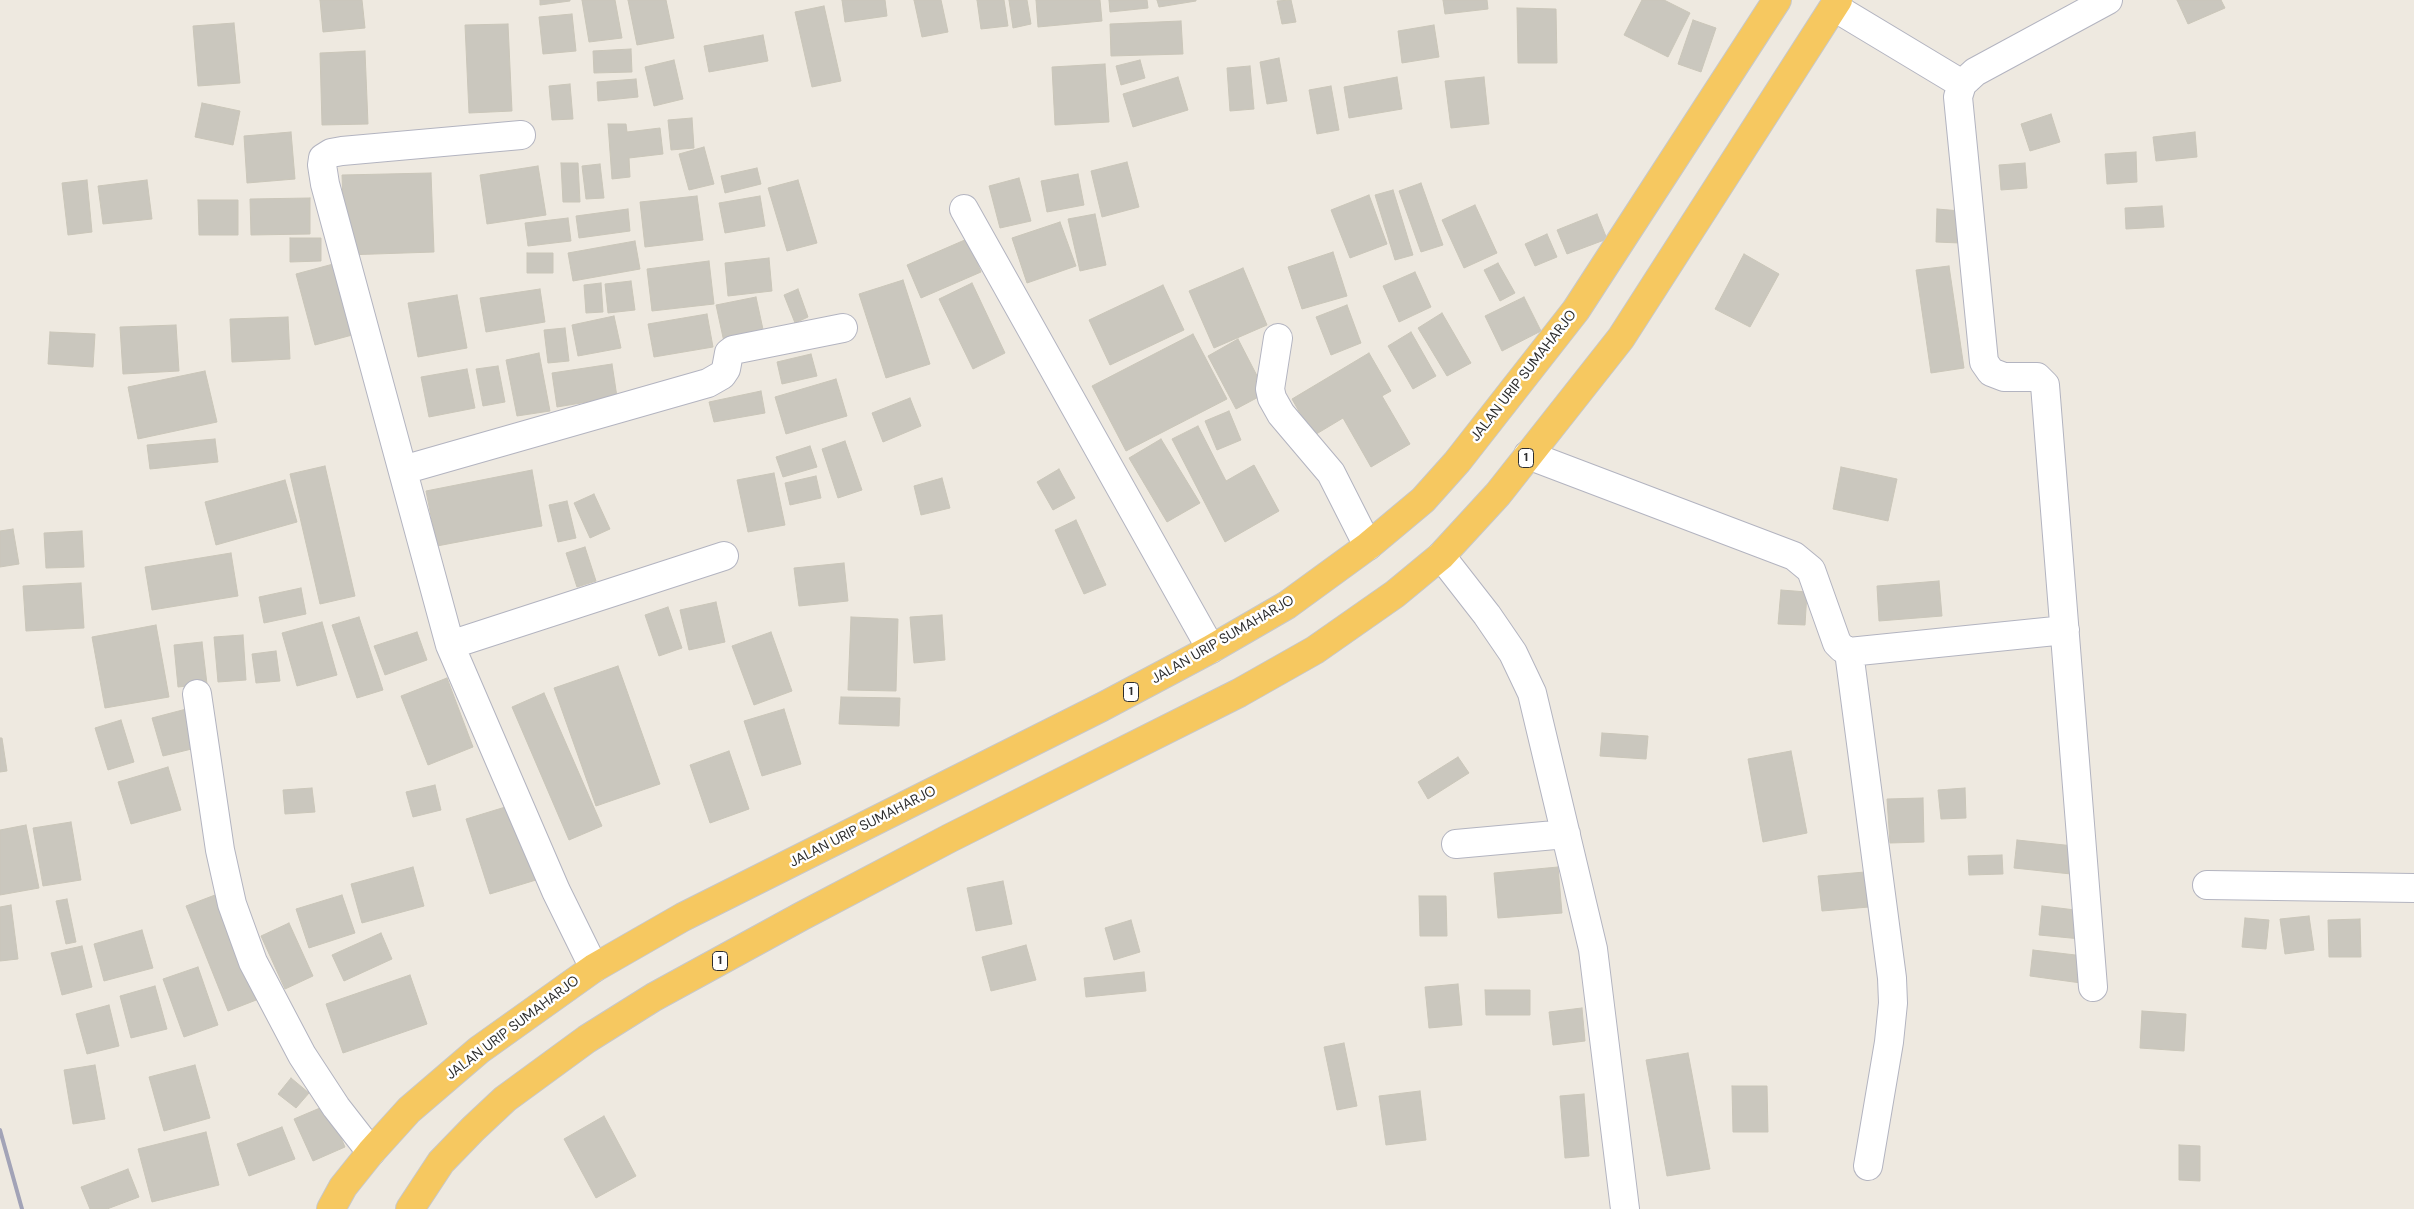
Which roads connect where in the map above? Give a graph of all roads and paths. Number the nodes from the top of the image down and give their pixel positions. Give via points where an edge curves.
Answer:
1 (1777, 0) edge
2 (2108, 0) edge
3 (1836, 3) edge
4 (1962, 84) junction
5 (520, 136) dead end
6 (964, 209) dead end
7 (843, 328) dead end
8 (1278, 338) dead end
9 (1528, 455) junction
10 (402, 470) junction
11 (1368, 546) junction
12 (724, 556) dead end
13 (1441, 556) junction
14 (2064, 630) junction
15 (450, 645) junction
16 (1211, 649) junction
17 (1849, 652) junction
18 (197, 694) dead end
19 (1566, 834) junction
20 (1456, 844) dead end
21 (2207, 885) dead end
22 (2414, 888) edge
23 (594, 968) junction
24 (2094, 987) dead end
25 (371, 1152) junction
26 (1868, 1166) dead end
27 (332, 1209) edge
28 (410, 1209) edge
29 (1625, 1209) edge

1 - 11 highway, JALAN URIP SUMAHARJO / 1 via 1576,310 1423,500
2 - 4 street via 1975,72
3 - 4 street
3 - 9 highway, 1 via 1620,338
4 - 14 street via 1958,97 1962,152 1984,362 1991,372 2004,377 2037,377 2045,385
5 - 10 street via 342,151 323,158 325,184
6 - 16 street
7 - 10 street via 732,350 722,375 708,383
8 - 11 street via 1270,389 1272,398 1281,414 1330,473
9 - 13 highway, 1 via 1498,494
9 - 17 street via 1794,556 1811,570 1837,643
10 - 15 street
11 - 16 highway, JALAN URIP SUMAHARJO / 1 via 1287,605
12 - 15 street
13 - 19 street via 1487,615 1512,653 1532,693
13 - 28 highway, 1 via 1395,594 1316,650 1256,684 802,916 604,1028 505,1099 441,1162
14 - 17 street
14 - 24 street
15 - 23 street via 556,891
16 - 23 highway, JALAN URIP SUMAHARJO / 1 via 684,917
17 - 26 street via 1893,1003
18 - 25 street via 222,859 232,904 253,962 302,1054 336,1107
19 - 20 street
19 - 29 street via 1594,950
21 - 22 street
23 - 25 highway, JALAN URIP SUMAHARJO / 1 via 518,1020 457,1068 409,1110
25 - 27 highway, JALAN URIP SUMAHARJO / 1 via 343,1188

